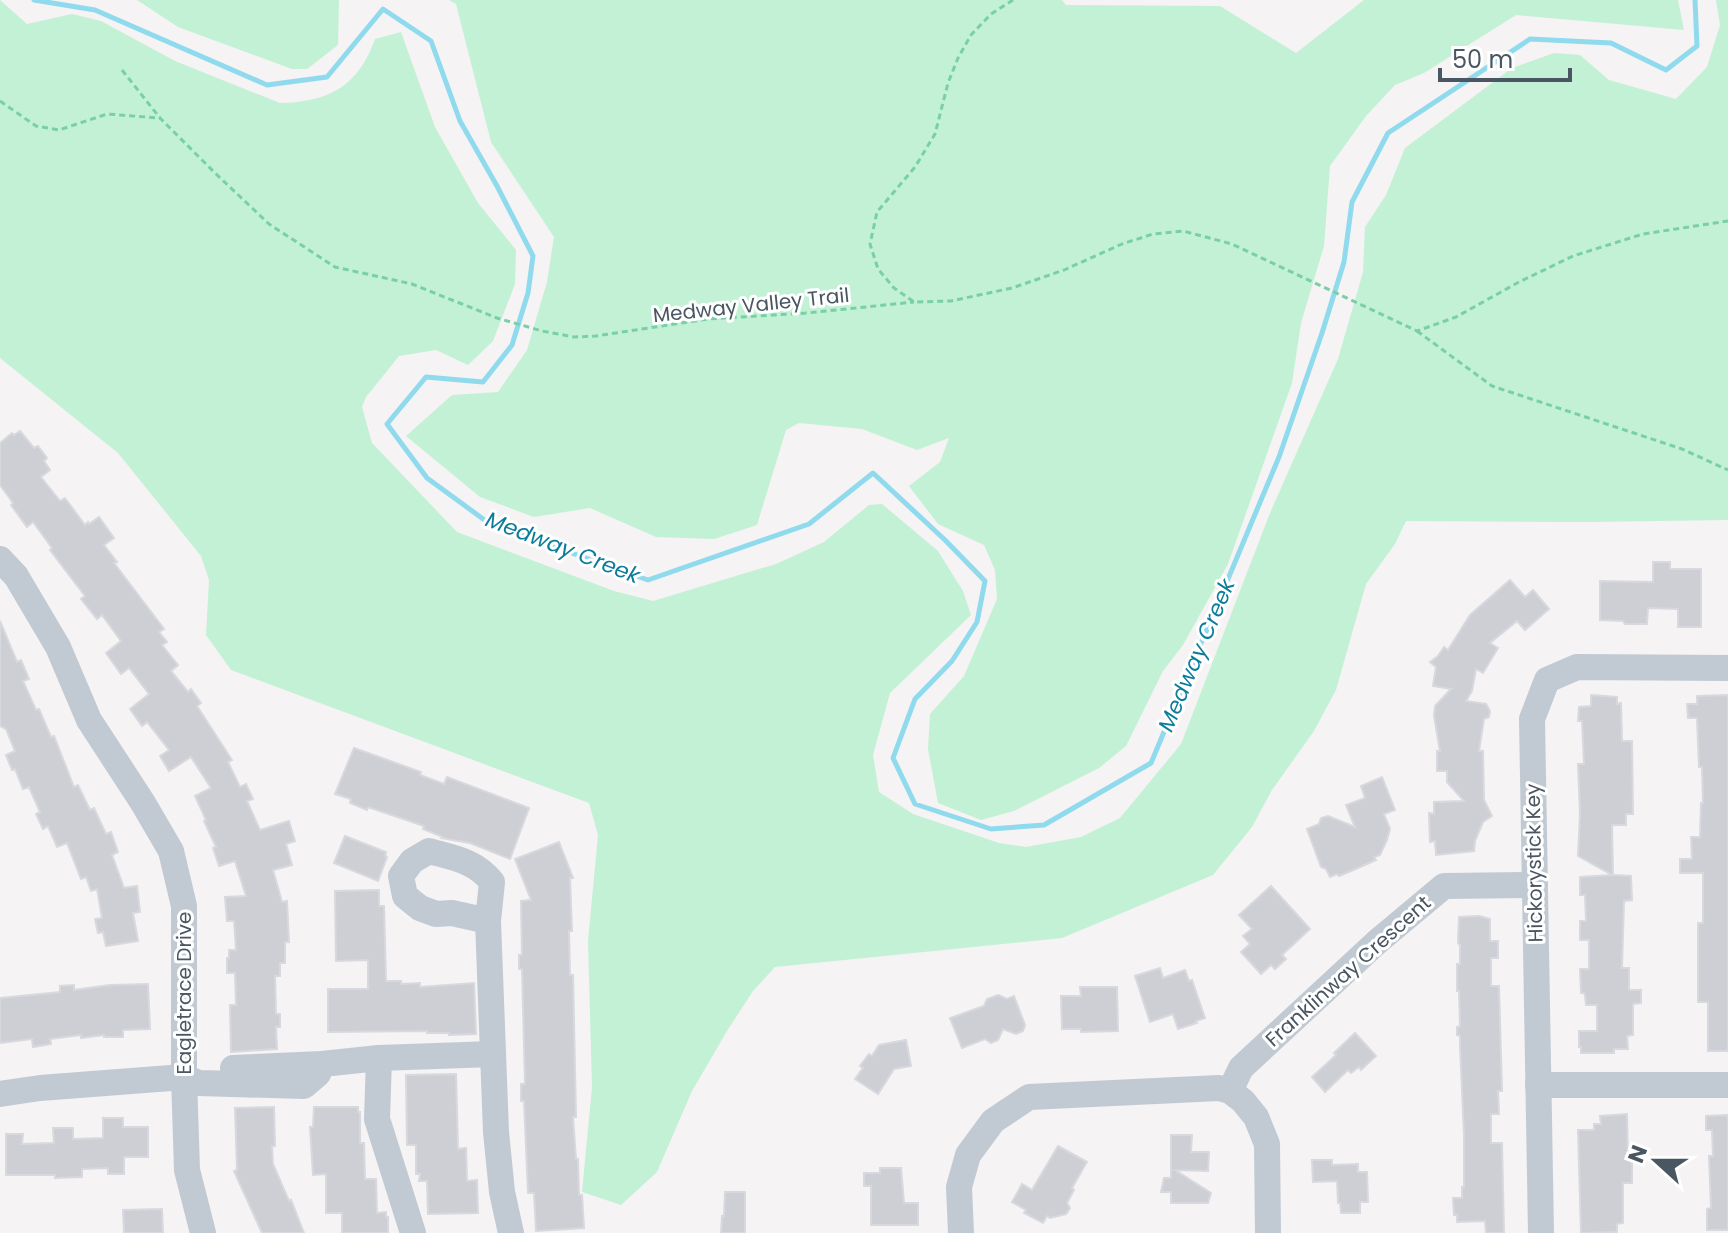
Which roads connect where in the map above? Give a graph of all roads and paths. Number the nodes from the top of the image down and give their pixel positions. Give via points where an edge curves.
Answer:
1 (1013, 0) edge
2 (122, 70) dead end
3 (0, 101) edge
4 (160, 118) junction
5 (1728, 221) edge
6 (914, 302) junction
7 (1417, 331) junction
8 (1728, 470) edge
9 (5, 574) edge
10 (1728, 668) edge
11 (1535, 885) junction
12 (488, 921) dead end
13 (493, 1054) junction
14 (379, 1058) junction
15 (184, 1077) junction
16 (1538, 1085) junction
17 (1728, 1085) edge
18 (1230, 1091) junction
19 (0, 1094) edge
20 (203, 1233) edge
21 (413, 1233) edge
22 (511, 1233) edge
23 (961, 1233) edge
24 (1268, 1233) edge
25 (1541, 1233) edge

1 - 6 path via 971,35 948,83 935,134 877,212 870,244 878,269
2 - 4 path
3 - 4 path via 36,126 59,130 107,114
4 - 6 path, Medway Valley Trail via 269,224 335,267 412,284 542,331 596,336 708,319
5 - 7 path via 1643,234 1573,256 1456,317
6 - 7 path, Medway Valley Trail via 951,301 1012,288 1122,244 1183,231 1232,244
7 - 8 path, Medway Valley Trail via 1492,386 1682,449
9 - 15 street, Eagletrace Drive via 58,647 89,720 171,851 184,906
10 - 11 street, Hickorystick Key via 1577,667 1547,680 1532,719
11 - 16 street, Hickorystick Key
11 - 18 street, Franklinway Crescent via 1444,886 1241,1068
12 - 13 street
13 - 14 street
13 - 22 street via 502,1192
14 - 15 street via 322,1064 304,1086 199,1083
14 - 21 street via 377,1119
15 - 19 street
15 - 20 street, Eagletrace Drive via 187,1170
16 - 17 street
16 - 25 street, Hickorystick Key
18 - 23 street via 1029,1097 993,1121 968,1155 959,1187
18 - 24 street via 1256,1117 1267,1144

